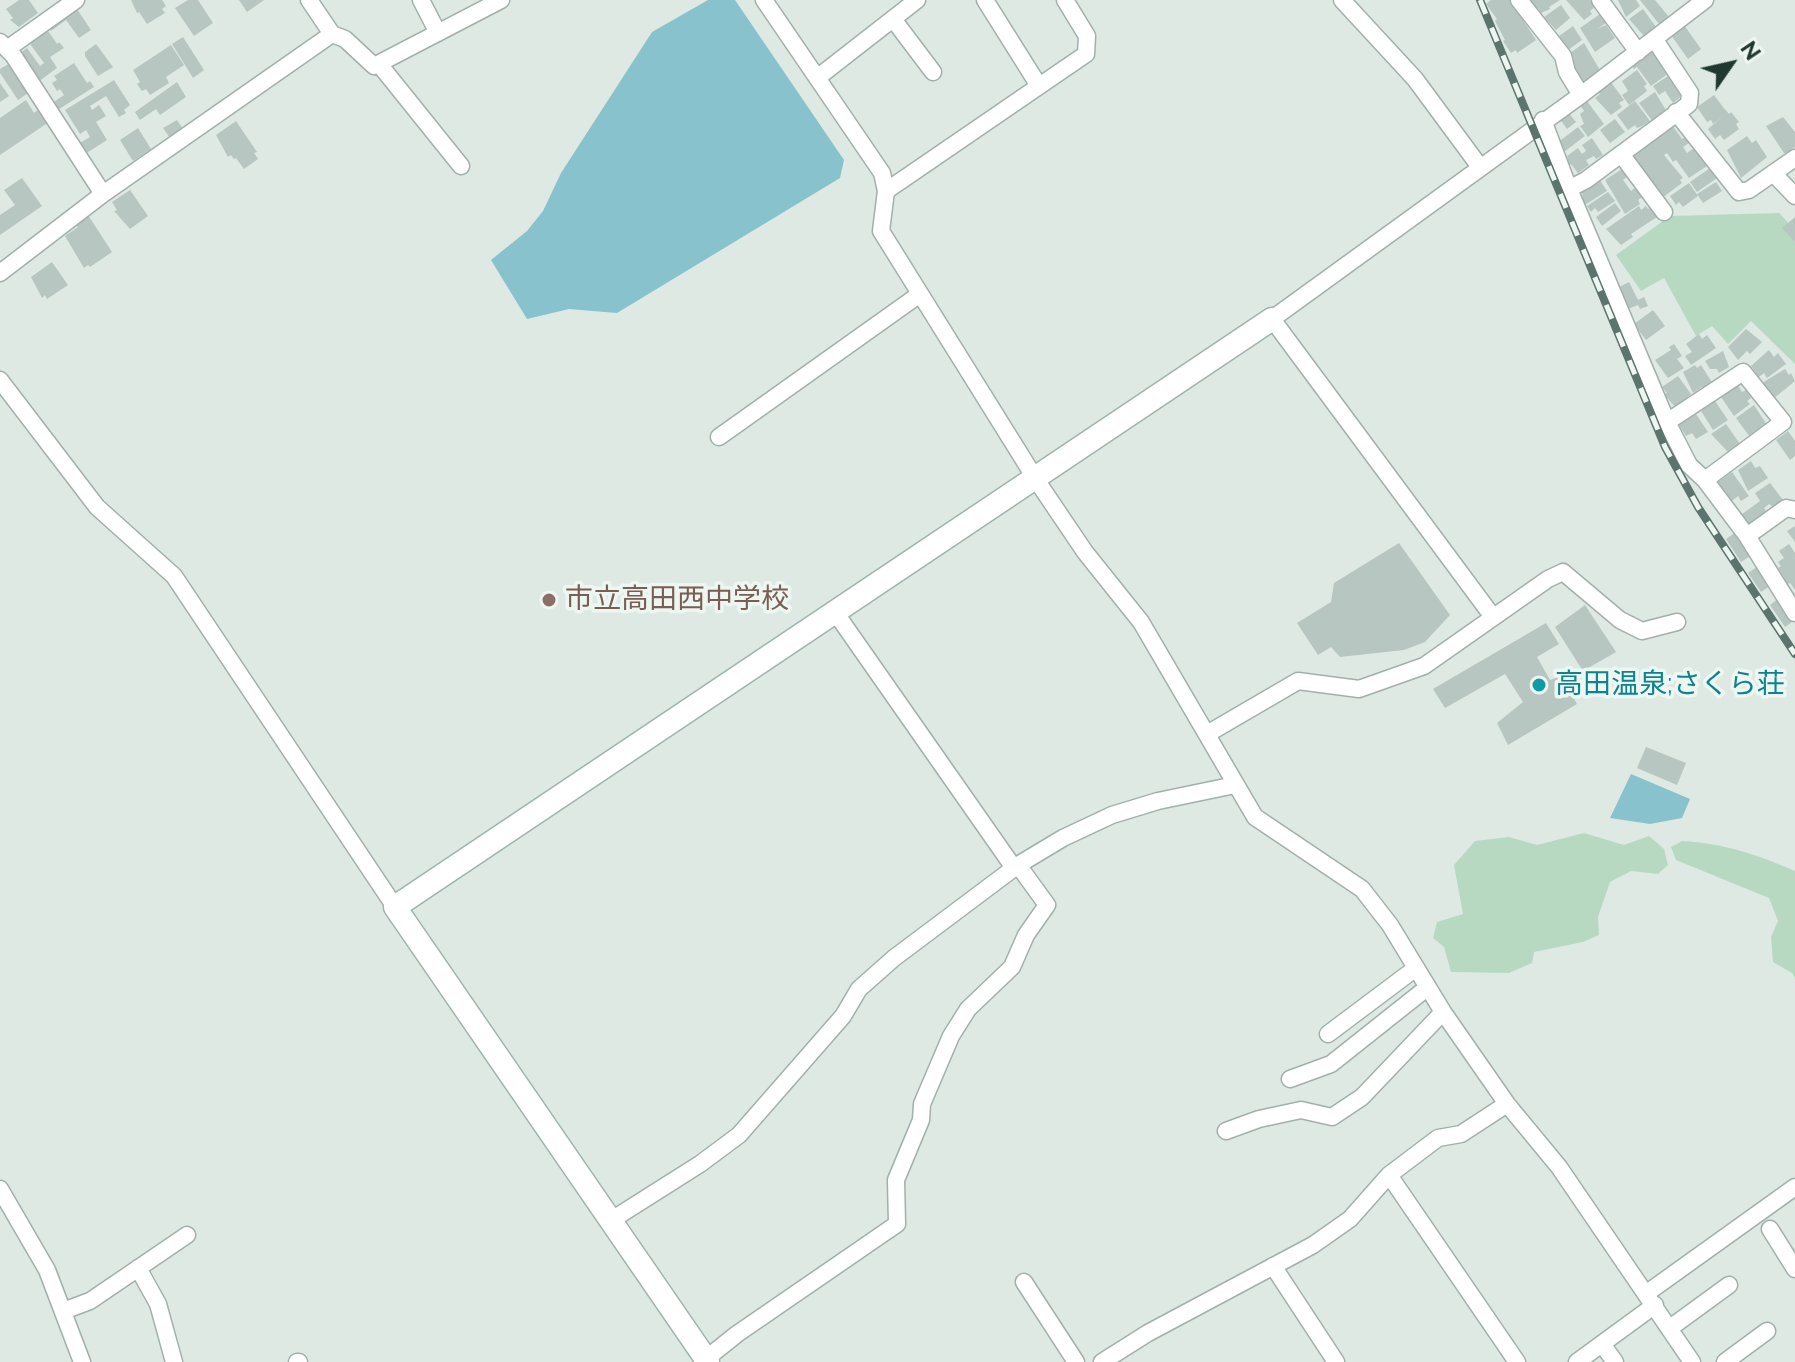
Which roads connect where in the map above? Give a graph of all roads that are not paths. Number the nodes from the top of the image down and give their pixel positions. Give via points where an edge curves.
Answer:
1 (76, 0) edge
2 (309, 0) edge
3 (421, 0) edge
4 (501, 0) edge
5 (985, 0) edge
6 (1065, 0) edge
7 (1342, 0) edge
8 (1519, 0) edge
9 (1600, 0) edge
10 (1705, 0) edge
11 (773, 3) edge
12 (1687, 5) edge
13 (903, 7) edge
14 (438, 33) junction
15 (332, 34) junction
16 (1655, 40) junction
17 (3, 46) edge
18 (1638, 52) junction
19 (379, 64) junction
20 (933, 72) dead end
21 (817, 78) junction
22 (1039, 86) junction
23 (1581, 95) junction
24 (1676, 112) junction
25 (1543, 120) junction
26 (1621, 154) junction
27 (1795, 158) edge
28 (461, 166) dead end
29 (1480, 167) junction
30 (1773, 173) junction
31 (1569, 189) junction
32 (886, 191) junction
33 (103, 194) junction
34 (1795, 196) edge
35 (1664, 212) dead end
36 (0, 273) edge
37 (920, 294) junction
38 (1272, 319) junction
39 (0, 380) edge
40 (1667, 422) junction
41 (719, 437) dead end
42 (1035, 478) junction
43 (1705, 480) junction
44 (1795, 510) edge
45 (1747, 536) junction
46 (835, 612) junction
47 (1795, 613) edge
48 (1493, 617) junction
49 (1677, 622) dead end
50 (1207, 734) junction
51 (1235, 785) junction
52 (1016, 866) junction
53 (395, 907) junction
54 (1416, 968) junction
55 (1428, 987) junction
56 (1443, 1012) junction
57 (1328, 1034) dead end
58 (1290, 1079) dead end
59 (1507, 1104) junction
60 (1226, 1131) dead end
61 (1389, 1175) junction
62 (1795, 1187) edge
63 (0, 1189) edge
64 (610, 1221) junction
65 (1770, 1229) dead end
66 (187, 1235) dead end
67 (1273, 1266) junction
68 (138, 1268) junction
69 (1795, 1269) edge
70 (1024, 1282) dead end
71 (1729, 1285) dead end
72 (1651, 1299) junction
73 (63, 1311) junction
74 (1670, 1328) junction
75 (1767, 1331) dead end
76 (1602, 1344) junction
77 (705, 1361) edge
78 (82, 1362) edge
79 (174, 1362) edge
80 (1076, 1362) edge
81 (1102, 1362) edge
82 (1336, 1362) edge
83 (1517, 1362) edge
84 (1577, 1362) edge
85 (1615, 1362) edge
86 (1692, 1362) edge
87 (1725, 1362) edge

1 - 17 street
2 - 15 street
3 - 14 street
4 - 14 street
5 - 22 street
6 - 22 street via 1087,36 1086,54
7 - 29 street via 1415,79
8 - 23 street via 1563,56
9 - 18 street
10 - 12 street
11 - 21 street
12 - 16 street
13 - 20 street
13 - 21 street
14 - 19 street
15 - 19 street via 374,66
15 - 33 street
16 - 18 street
16 - 24 street via 1690,93 1689,104
17 - 33 street
18 - 23 street
19 - 28 street
21 - 32 street via 882,173
22 - 32 street
23 - 25 street
24 - 26 street
24 - 30 street via 1739,192
25 - 29 street
25 - 31 street
26 - 31 street
26 - 35 street
27 - 30 street
29 - 38 street
30 - 34 street
31 - 40 street
32 - 37 street via 881,231
33 - 36 street
37 - 41 street
37 - 42 street
38 - 42 street
38 - 48 street
39 - 53 street via 97,507 174,576
40 - 43 street via 1689,465
40 - 43 street via 1743,372 1783,422
42 - 46 street
42 - 50 street via 1141,622
43 - 45 street
44 - 45 street via 1786,508
45 - 47 street
46 - 52 street
46 - 53 street
48 - 49 street via 1563,572 1620,620 1642,631
48 - 50 street via 1411,672 1359,689 1298,681
50 - 51 street
51 - 52 street via 1112,815
51 - 54 street via 1255,817 1362,889
52 - 64 street via 859,989 843,1016 739,1135
52 - 77 street via 1047,905 1012,967 968,1009 951,1036 896,1180 897,1224
53 - 64 street
54 - 55 street
54 - 57 street
55 - 56 street
55 - 58 street via 1331,1064
56 - 59 street
56 - 60 street via 1362,1097 1332,1117 1301,1110
59 - 61 street via 1461,1134 1438,1138
59 - 72 street via 1559,1167
61 - 67 street via 1350,1219
61 - 83 street
62 - 72 street
63 - 73 street via 47,1270
64 - 77 street
65 - 69 street
66 - 68 street
67 - 81 street
67 - 82 street
68 - 73 street via 90,1301
68 - 79 street via 158,1304
70 - 80 street
71 - 74 street
72 - 74 street
72 - 76 street
73 - 78 street
74 - 86 street
75 - 87 street
76 - 84 street
76 - 85 street

